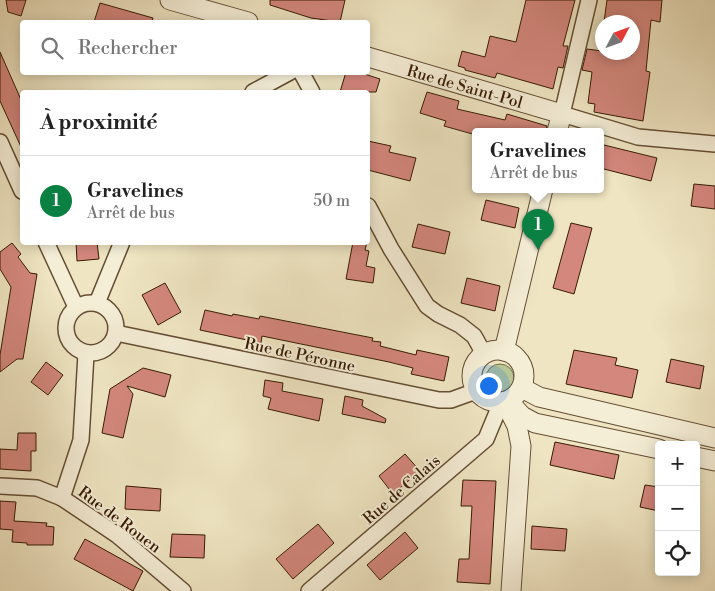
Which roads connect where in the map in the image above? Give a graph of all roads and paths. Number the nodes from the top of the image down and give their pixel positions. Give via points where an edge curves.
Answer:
1 (170, 0) edge
2 (589, 0) edge
3 (241, 20) edge
4 (370, 58) edge
5 (284, 75) edge
6 (303, 75) edge
7 (257, 90) edge
8 (311, 90) edge
9 (559, 123) edge
10 (587, 128) edge
11 (604, 131) edge
12 (0, 142) edge
13 (715, 144) edge
14 (20, 187) edge
15 (542, 193) edge
16 (370, 210) edge
17 (47, 245) edge
18 (121, 245) edge
19 (97, 303) junction
20 (76, 307) junction
21 (116, 333) junction
22 (504, 350) junction
23 (86, 354) junction
24 (484, 354) junction
25 (476, 391) junction
26 (509, 398) junction
27 (715, 438) edge
28 (655, 448) edge
29 (700, 458) edge
30 (715, 461) edge
31 (0, 486) edge
32 (62, 498) junction
33 (183, 591) edge
34 (309, 591) edge
35 (511, 591) edge

1 - 3 street
2 - 9 street
4 - 9 street, Rue de Saint-Pol
5 - 7 street
6 - 8 street
9 - 10 street
11 - 13 street
12 - 14 street
15 - 22 street
16 - 24 street via 426,306 474,336
17 - 20 street
18 - 19 street
19 - 20 street
19 - 21 street via 114,318
20 - 23 street via 68,315 65,332 75,349
21 - 23 street via 113,341 102,351
21 - 25 street, Rue de Péronne via 439,400 451,400
22 - 24 street
22 - 26 street via 513,354 524,369
23 - 32 street via 81,440
24 - 25 street via 472,371
25 - 26 street via 492,402
26 - 27 street via 540,397
26 - 28 street via 522,416 535,423
26 - 34 street, Rue de Calais via 486,439
26 - 35 street via 521,446
29 - 30 street
31 - 32 street, Rue de Rouen via 37,488
32 - 33 street, Rue de Rouen via 118,535

